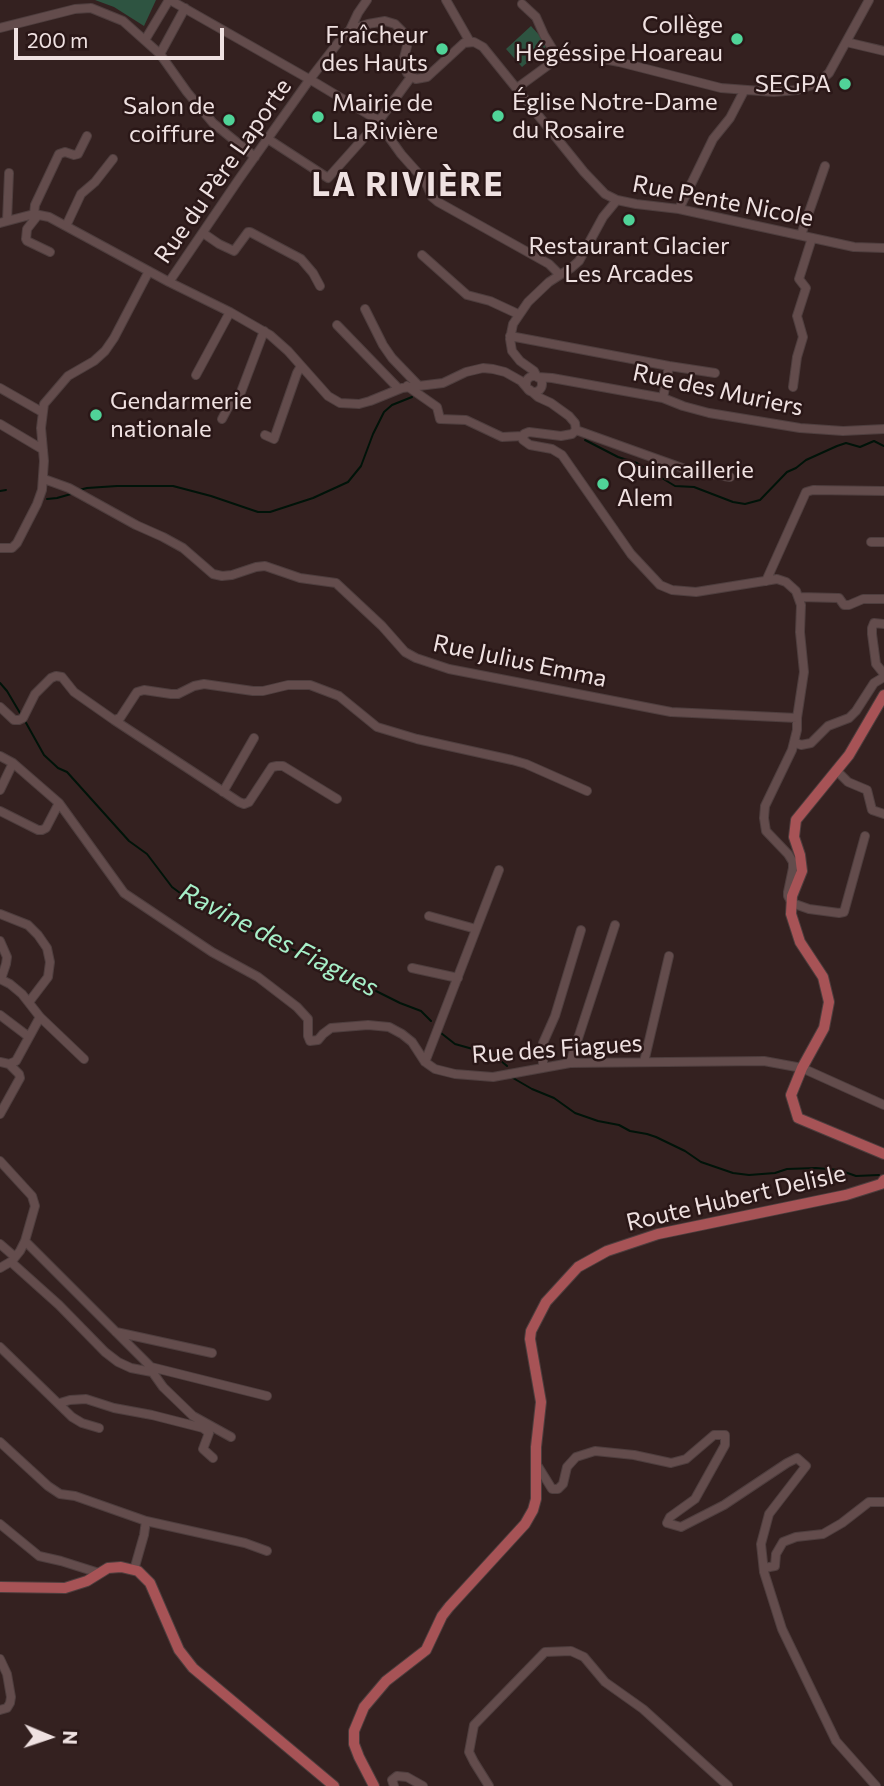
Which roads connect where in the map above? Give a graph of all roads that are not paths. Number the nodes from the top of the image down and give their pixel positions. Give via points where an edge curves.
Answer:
1 (71, 0) edge
2 (169, 0) edge
3 (367, 0) edge
4 (446, 0) edge
5 (869, 0) edge
6 (522, 4) dead end
7 (185, 8) junction
8 (75, 9) junction
9 (0, 28) edge
10 (350, 30) junction
11 (145, 40) junction
12 (470, 42) junction
13 (846, 42) junction
14 (884, 51) edge
15 (160, 54) junction
16 (558, 58) junction
17 (411, 77) junction
18 (310, 79) junction
19 (517, 88) junction
20 (744, 91) junction
21 (378, 122) junction
22 (87, 136) dead end
23 (268, 139) junction
24 (256, 157) junction
25 (113, 159) dead end
26 (825, 166) dead end
27 (9, 173) dead end
28 (617, 200) junction
29 (679, 209) junction
30 (36, 214) junction
31 (4, 222) edge
32 (66, 226) junction
33 (203, 233) junction
34 (801, 235) junction
35 (811, 238) junction
36 (884, 248) edge
37 (50, 252) dead end
38 (422, 255) dead end
39 (149, 271) junction
40 (560, 275) junction
41 (169, 282) junction
42 (320, 286) dead end
43 (365, 309) dead end
44 (230, 312) junction
45 (518, 314) junction
46 (337, 326) dead end
47 (264, 331) junction
48 (510, 336) junction
49 (301, 366) junction
50 (669, 366) junction
51 (715, 373) dead end
52 (196, 375) dead end
53 (534, 382) junction
54 (418, 385) junction
55 (793, 387) dead end
56 (0, 388) edge
57 (403, 388) junction
58 (663, 398) junction
59 (548, 401) junction
60 (42, 412) junction
61 (222, 419) dead end
62 (0, 424) edge
63 (884, 429) edge
64 (576, 430) junction
65 (265, 435) dead end
66 (523, 436) junction
67 (42, 449) junction
68 (730, 477) dead end
69 (44, 480) junction
70 (884, 491) edge
71 (871, 542) dead end
72 (884, 542) edge
73 (0, 548) edge
74 (766, 581) junction
75 (799, 597) junction
76 (884, 600) edge
77 (884, 624) edge
78 (884, 676) edge
79 (884, 695) edge
80 (0, 707) edge
81 (797, 718) junction
82 (114, 720) junction
83 (254, 738) dead end
84 (794, 742) junction
85 (0, 756) edge
86 (13, 763) junction
87 (836, 770) junction
88 (0, 790) edge
89 (587, 791) dead end
90 (223, 792) junction
91 (337, 799) dead end
92 (59, 803) junction
93 (0, 811) edge
94 (884, 814) edge
95 (865, 836) dead end
96 (499, 870) dead end
97 (792, 903) junction
98 (0, 915) edge
99 (429, 916) dead end
100 (615, 925) dead end
101 (476, 929) junction
102 (581, 930) dead end
103 (0, 941) edge
104 (669, 956) dead end
105 (412, 968) dead end
106 (458, 978) junction
107 (1, 979) edge
108 (29, 1002) junction
109 (0, 1015) edge
110 (40, 1017) junction
111 (29, 1037) junction
112 (84, 1059) dead end
113 (425, 1062) junction
114 (644, 1062) junction
115 (5, 1063) edge
116 (570, 1063) junction
117 (543, 1067) junction
118 (802, 1068) junction
119 (882, 1103) edge
120 (0, 1114) edge
121 (884, 1154) edge
122 (0, 1161) edge
123 (884, 1180) edge
124 (25, 1241) junction
125 (0, 1244) edge
126 (13, 1259) junction
127 (0, 1268) edge
128 (116, 1332) junction
129 (0, 1347) edge
130 (212, 1353) dead end
131 (151, 1370) junction
132 (267, 1395) dead end
133 (60, 1403) junction
134 (99, 1428) dead end
135 (231, 1437) dead end
136 (0, 1442) edge
137 (213, 1458) dead end
138 (536, 1463) junction
139 (884, 1502) edge
140 (146, 1521) junction
141 (0, 1524) edge
142 (267, 1550) dead end
143 (764, 1568) junction
144 (134, 1570) junction
145 (99, 1573) junction
146 (0, 1587) edge
147 (0, 1659) edge
148 (0, 1710) edge
149 (334, 1786) edge
150 (374, 1786) edge
151 (394, 1786) edge
152 (423, 1786) edge
153 (489, 1786) edge
154 (728, 1786) edge
155 (876, 1786) edge

1 - 8 street
2 - 7 street
2 - 11 street
3 - 10 street, Rue du Père Laporte
4 - 12 street
5 - 13 street
6 - 16 street via 536,17
7 - 15 street
7 - 18 street
8 - 9 street
8 - 11 street via 90,8 123,21
10 - 17 street via 385,21 401,28 407,46 404,69
10 - 18 street, Rue du Père Laporte
11 - 15 street
12 - 17 street via 427,77
12 - 19 street, Rue Pente Nicole via 483,47
13 - 14 street
13 - 20 street via 818,83 788,91
15 - 24 street via 213,123
16 - 19 street
16 - 20 street via 583,55
17 - 21 street
18 - 21 street
18 - 23 street, Rue du Père Laporte
19 - 28 street, Rue Pente Nicole via 584,172
20 - 29 street via 713,139
21 - 23 street via 328,177
21 - 40 street via 425,181 432,197 549,264
22 - 30 street via 78,154 59,154 35,205
23 - 24 street, Rue du Père Laporte
24 - 33 street, Rue du Père Laporte
25 - 32 street via 81,194
26 - 34 street
27 - 31 street
28 - 29 street, Rue Pente Nicole
28 - 40 street via 579,261
29 - 34 street, Rue Pente Nicole
30 - 31 street
30 - 32 street
30 - 37 street via 26,241
32 - 39 street
33 - 41 street, Rue du Père Laporte
33 - 42 street via 234,251 250,232 301,258
34 - 35 street, Rue Pente Nicole
35 - 36 street, Rue Pente Nicole
35 - 55 street via 799,279 806,288 797,316 803,337
38 - 45 street via 467,295
39 - 41 street, Rue du Père Laporte
39 - 60 street, Rue du Père Laporte via 114,338 94,360 68,376
40 - 45 street
41 - 44 street
43 - 54 street via 392,358
44 - 47 street
44 - 52 street
45 - 48 street
46 - 57 street
47 - 49 street
47 - 61 street via 241,392
48 - 50 street
48 - 53 street via 512,351 534,371
49 - 57 street via 328,396 346,404 370,401
49 - 65 street via 274,439
50 - 51 street
50 - 58 street
53 - 54 street via 482,368 443,383
53 - 58 street, Rue des Muriers
53 - 59 street
53 - 59 street via 538,397
54 - 57 street
56 - 60 street
57 - 66 street via 437,407 440,419 466,420 502,437
58 - 63 street, Rue des Muriers via 709,413 800,428
59 - 64 street via 575,423
60 - 67 street
62 - 67 street
64 - 66 street via 568,436 534,432
64 - 68 street via 685,469
66 - 74 street via 527,444 562,455 631,554 660,586 696,592
67 - 69 street
69 - 73 street via 17,543
69 - 81 street, Rue Julius Emma via 69,488 183,548 213,574 232,575 265,566 300,578 336,583 416,658 671,712
70 - 74 street via 806,492
71 - 72 street
74 - 75 street via 786,582
75 - 76 street via 839,597 844,605 863,599
75 - 81 street via 804,672
77 - 78 street via 874,623 872,634 876,664
78 - 84 street via 849,718 828,726 810,743
79 - 87 main road, Route Hubert Delisle
80 - 82 street via 14,719 23,718 40,687 59,676
81 - 84 street
82 - 89 street via 137,692 144,690 178,694 204,684 253,691 310,685 339,696 377,727 519,762
82 - 90 street
83 - 90 street
84 - 97 street via 764,818 766,831 793,862 788,891
85 - 86 street
86 - 88 street
86 - 92 street
87 - 94 street via 848,782 867,790 872,810
87 - 97 main road, Route Hubert Delisle via 796,820 794,836 802,871
90 - 91 street via 244,804 249,802 272,767 283,766
92 - 93 street via 42,830
92 - 113 street via 124,892 212,952 258,976 297,1007 307,1019 310,1041 331,1028 389,1027 412,1042
95 - 97 street via 844,912
96 - 101 street
97 - 118 main road, Route Hubert Delisle via 800,942 823,977 829,1002 824,1028
98 - 108 street via 28,925 47,948 48,977
99 - 101 street
100 - 116 street
101 - 106 street
102 - 117 street via 543,1043
103 - 107 street via 7,957
104 - 114 street
105 - 106 street
106 - 113 street
107 - 108 street
108 - 110 street
109 - 111 street
110 - 111 street
110 - 112 street
111 - 115 street via 16,1061
113 - 117 street, Rue des Fiagues via 455,1074 493,1077
114 - 116 street, Rue des Fiagues
114 - 118 street, Rue des Fiagues via 764,1061
115 - 120 street via 20,1077
116 - 117 street, Rue des Fiagues
118 - 119 street, Rue des Fiagues
118 - 121 main road, Route Hubert Delisle via 791,1095 798,1118
122 - 124 street via 34,1201
123 - 138 main road, Route Hubert Delisle via 881,1185 846,1195 658,1234 607,1251 578,1267 546,1302 531,1331 541,1402
124 - 126 street
124 - 128 street
125 - 126 street
126 - 127 street
126 - 131 street via 105,1352 131,1368
128 - 130 street
128 - 131 street
129 - 133 street
131 - 132 street
131 - 135 street via 193,1416
133 - 134 street via 72,1417
133 - 137 street via 86,1399 204,1428 209,1433 203,1450
136 - 140 street via 60,1494
138 - 143 street via 552,1489 558,1489 576,1457 595,1451 671,1463 686,1459 714,1435 725,1435 725,1445 695,1499 667,1523 681,1527 797,1458 806,1466 769,1514 761,1544
138 - 150 main road, Route Hubert Delisle via 536,1499 525,1524 449,1607 426,1650 386,1681 364,1707 354,1731 355,1744
139 - 143 street via 869,1503 823,1534 783,1542 775,1566
140 - 142 street
140 - 144 street
141 - 145 street via 39,1556
143 - 155 street via 782,1629 836,1741
144 - 145 main road via 108,1568
144 - 149 main road via 150,1583 179,1650 193,1668
145 - 146 main road via 65,1588
147 - 148 street via 11,1697 7,1708
151 - 152 street via 397,1776
153 - 154 street via 469,1752 474,1725 545,1652 570,1651 584,1657 605,1682 643,1709

